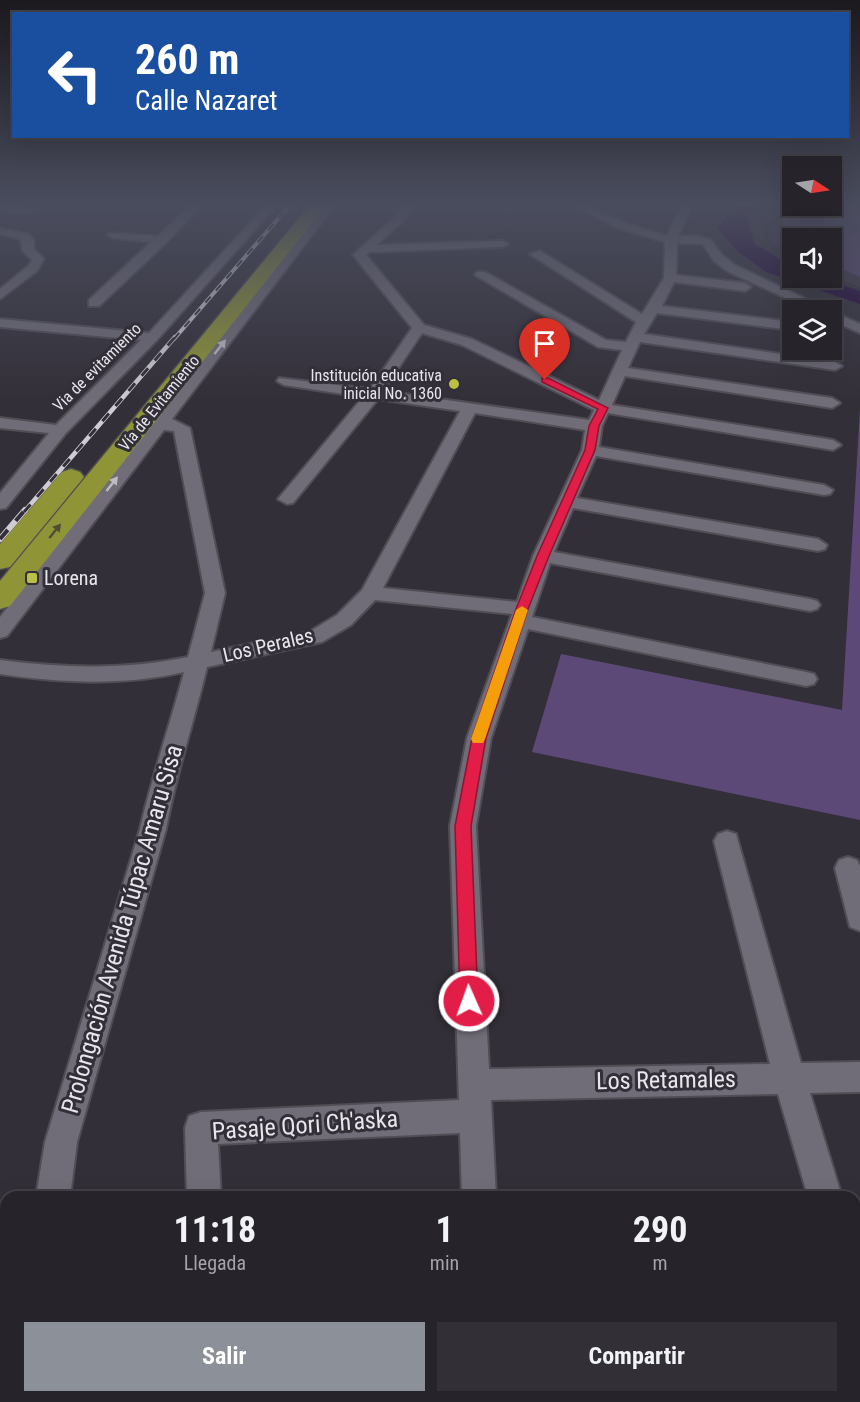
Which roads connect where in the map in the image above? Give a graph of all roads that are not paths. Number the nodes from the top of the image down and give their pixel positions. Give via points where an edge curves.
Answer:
1 (30, 270) edge
2 (130, 270) edge
3 (213, 270) edge
4 (245, 270) edge
5 (265, 270) edge
6 (279, 270) edge
7 (371, 270) edge
8 (559, 270) edge
9 (670, 270) edge
10 (736, 270) edge
11 (481, 275) dead end
12 (670, 278) junction
13 (745, 287) dead end
14 (0, 295) edge
15 (800, 300) edge
16 (94, 303) dead end
17 (842, 320) edge
18 (0, 323) edge
19 (782, 326) edge
20 (419, 328) junction
21 (641, 328) junction
22 (860, 329) edge
23 (152, 337) junction
24 (835, 366) dead end
25 (618, 371) junction
26 (284, 381) dead end
27 (373, 395) junction
28 (832, 403) dead end
29 (470, 408) junction
30 (599, 417) junction
31 (0, 423) edge
32 (158, 426) junction
33 (60, 430) junction
34 (833, 445) dead end
35 (590, 450) junction
36 (824, 490) dead end
37 (287, 499) dead end
38 (2, 500) edge
39 (567, 502) junction
40 (818, 545) dead end
41 (543, 556) junction
42 (0, 561) edge
43 (370, 593) junction
44 (0, 600) edge
45 (810, 605) dead end
46 (521, 615) junction
47 (0, 631) edge
48 (195, 662) junction
49 (0, 667) edge
50 (806, 679) dead end
51 (727, 842) dead end
52 (848, 868) dead end
53 (860, 919) edge
54 (789, 1077) junction
55 (860, 1077) edge
56 (473, 1100) junction
57 (54, 1191) edge
58 (204, 1191) edge
59 (479, 1191) edge
60 (823, 1191) edge

1 - 14 street
2 - 16 street
3 - 23 street, Via de evitamiento
4 - 42 highway, Vía de Evitamiento
44 -> 5 highway, Vía de Evitamiento
32 -> 6 street
7 - 20 street
8 - 21 street
9 - 12 street
10 - 15 street
11 - 21 street via 603,344
12 - 13 street
12 - 21 street
17 - 22 street
18 - 23 street
19 - 21 street
20 - 27 street
20 - 30 street via 467,342
21 - 24 street
21 - 25 street
23 - 33 street, Via de evitamiento
25 - 28 street
25 - 30 street
26 - 27 street
27 - 29 street
27 - 37 street
29 - 30 street
29 - 43 street, Los Perales
30 - 34 street
30 - 35 street
31 - 33 street
47 -> 32 street
32 - 48 street, Prolongación Avenida Túpac Amaru Sisa via 172,424 182,428 215,593
33 - 38 street, Via de evitamiento
35 - 36 street
35 - 39 street
39 - 40 street
39 - 41 street
41 - 45 street
41 - 46 street
43 - 46 street
43 - 48 street, Los Perales via 344,620 315,637
46 - 50 street
46 - 56 street via 479,738 463,826
48 - 49 street, Los Perales via 147,673 60,675
48 - 57 street, Prolongación Avenida Túpac Amaru Sisa via 153,829 61,1142
51 - 54 street
52 - 53 street
54 - 55 street, Los Retamales
54 - 56 street, Los Retamales
54 - 60 street
56 - 58 street, Pasaje Qori Ch'aska via 201,1128
56 - 59 street

